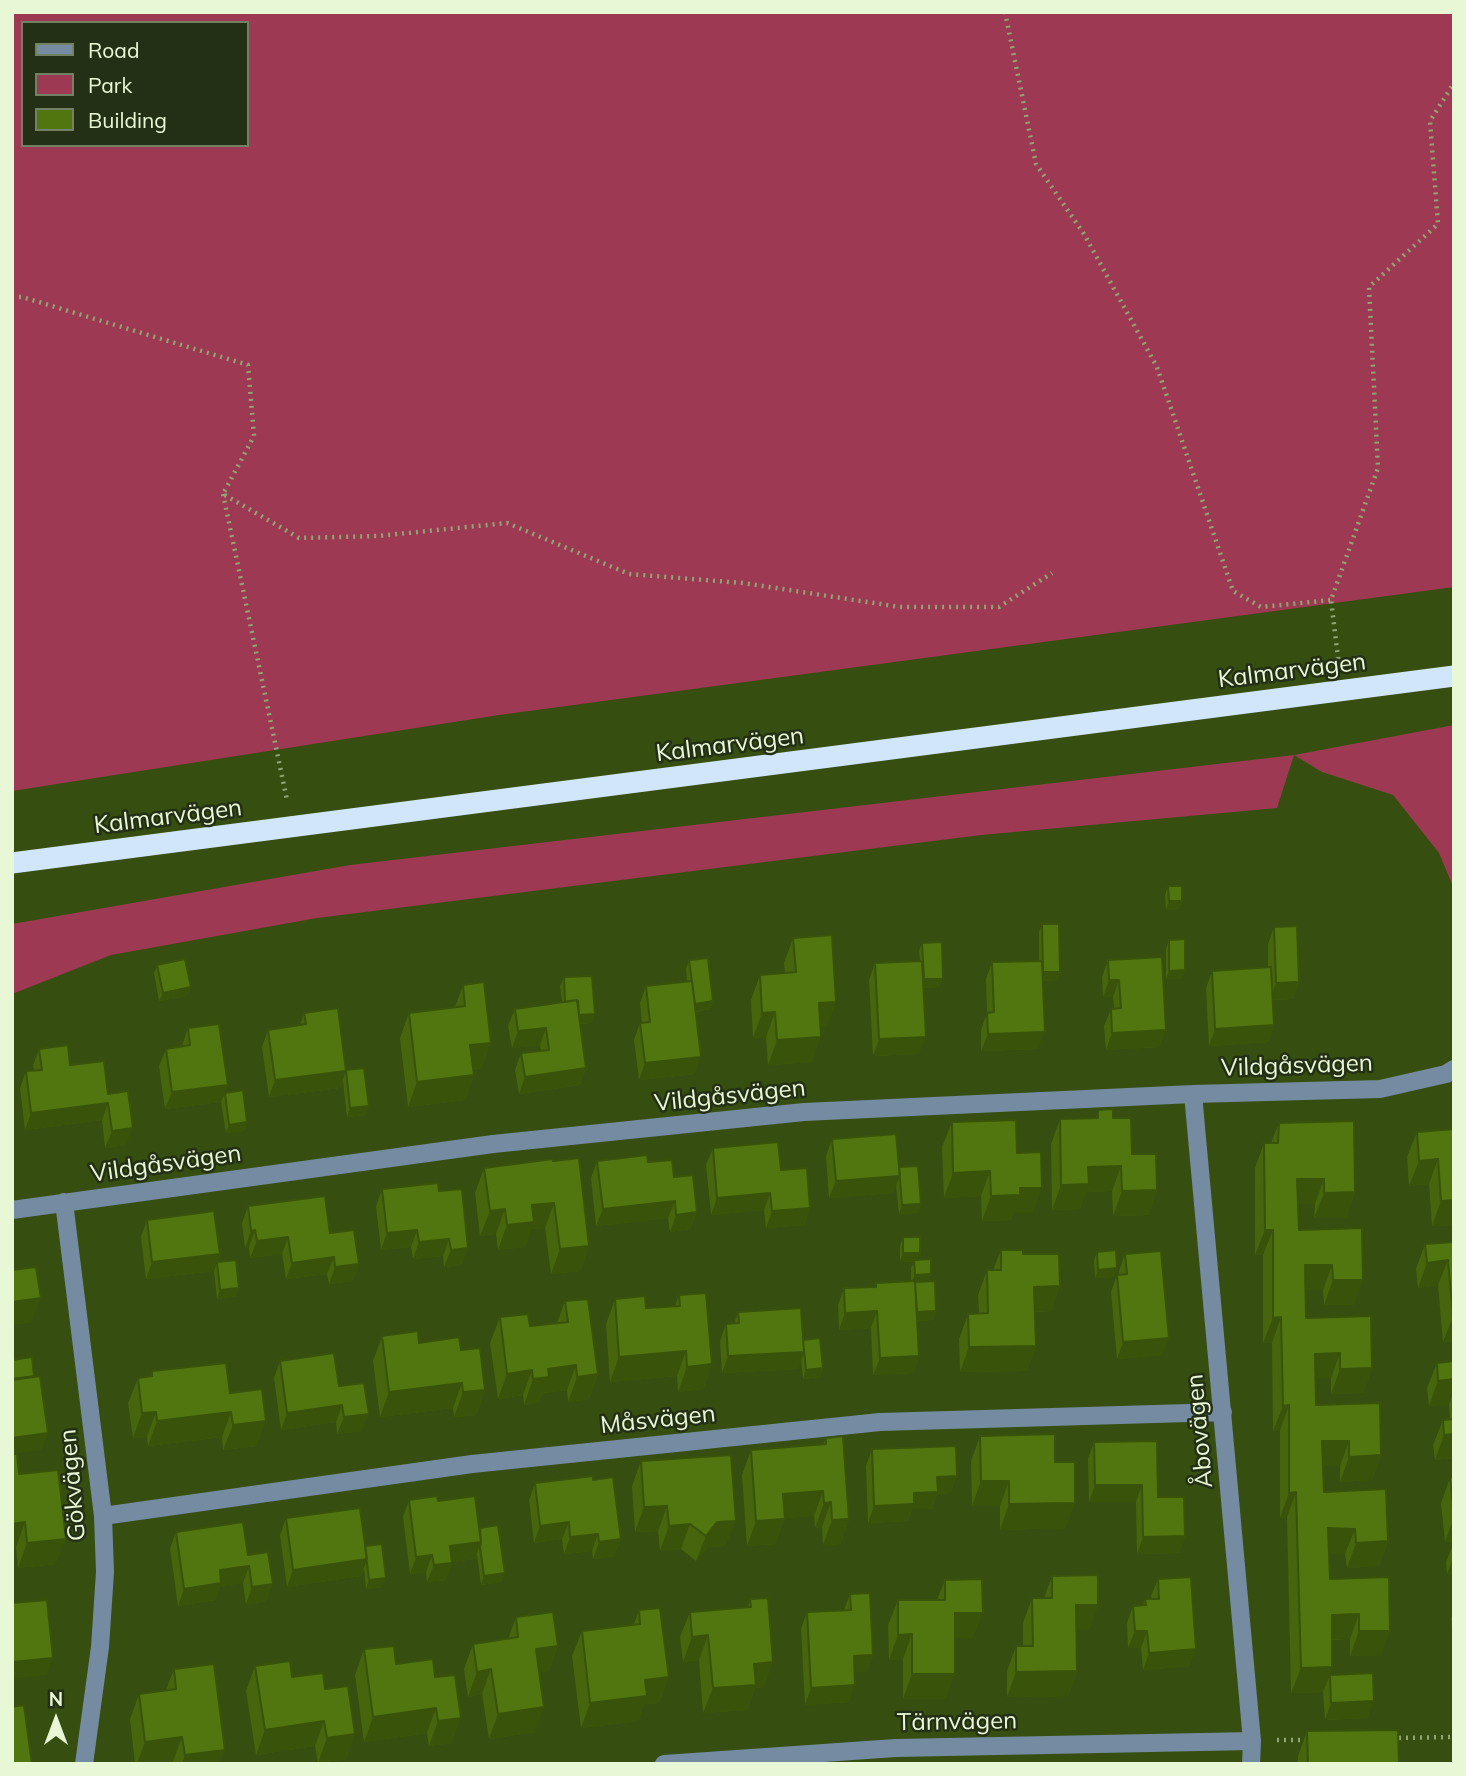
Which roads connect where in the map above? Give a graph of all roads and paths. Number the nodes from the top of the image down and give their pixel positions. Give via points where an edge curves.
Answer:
1 (1004, 12) edge
2 (1454, 83) edge
3 (12, 297) edge
4 (223, 494) junction
5 (1052, 573) dead end
6 (1331, 600) junction
7 (1454, 676) edge
8 (1343, 691) junction
9 (292, 828) junction
10 (12, 863) edge
11 (1454, 1069) edge
12 (1193, 1094) junction
13 (64, 1202) junction
14 (12, 1210) edge
15 (1223, 1412) junction
16 (103, 1516) junction
17 (1454, 1737) edge
18 (1386, 1738) edge
19 (1319, 1740) edge
20 (1252, 1741) junction
21 (84, 1764) edge
22 (664, 1764) edge
23 (1251, 1764) edge

1 - 6 path via 1036,164 1084,234 1157,367 1233,591 1261,607
2 - 6 path via 1430,121 1438,224 1369,287 1378,468
3 - 4 path via 248,365 254,436
4 - 5 path via 299,538 378,536 507,523 629,573 743,583 900,607 999,607
4 - 9 path
6 - 8 path
7 - 8 highway, Kalmarvägen
8 - 9 highway, Kalmarvägen
9 - 10 highway, Kalmarvägen
11 - 12 street, Vildgåsvägen via 1380,1089
12 - 13 street, Vildgåsvägen via 804,1112 493,1144
12 - 15 street, Åbovägen
13 - 14 street, Vildgåsvägen
13 - 16 street, Gökvägen
15 - 16 street, Måsvägen via 880,1422 472,1464
15 - 20 street, Åbovägen
16 - 21 street, Gökvägen via 100,1647
17 - 18 path
19 - 20 path
20 - 22 street, Tärnvägen via 896,1748
20 - 23 street, Åbovägen

